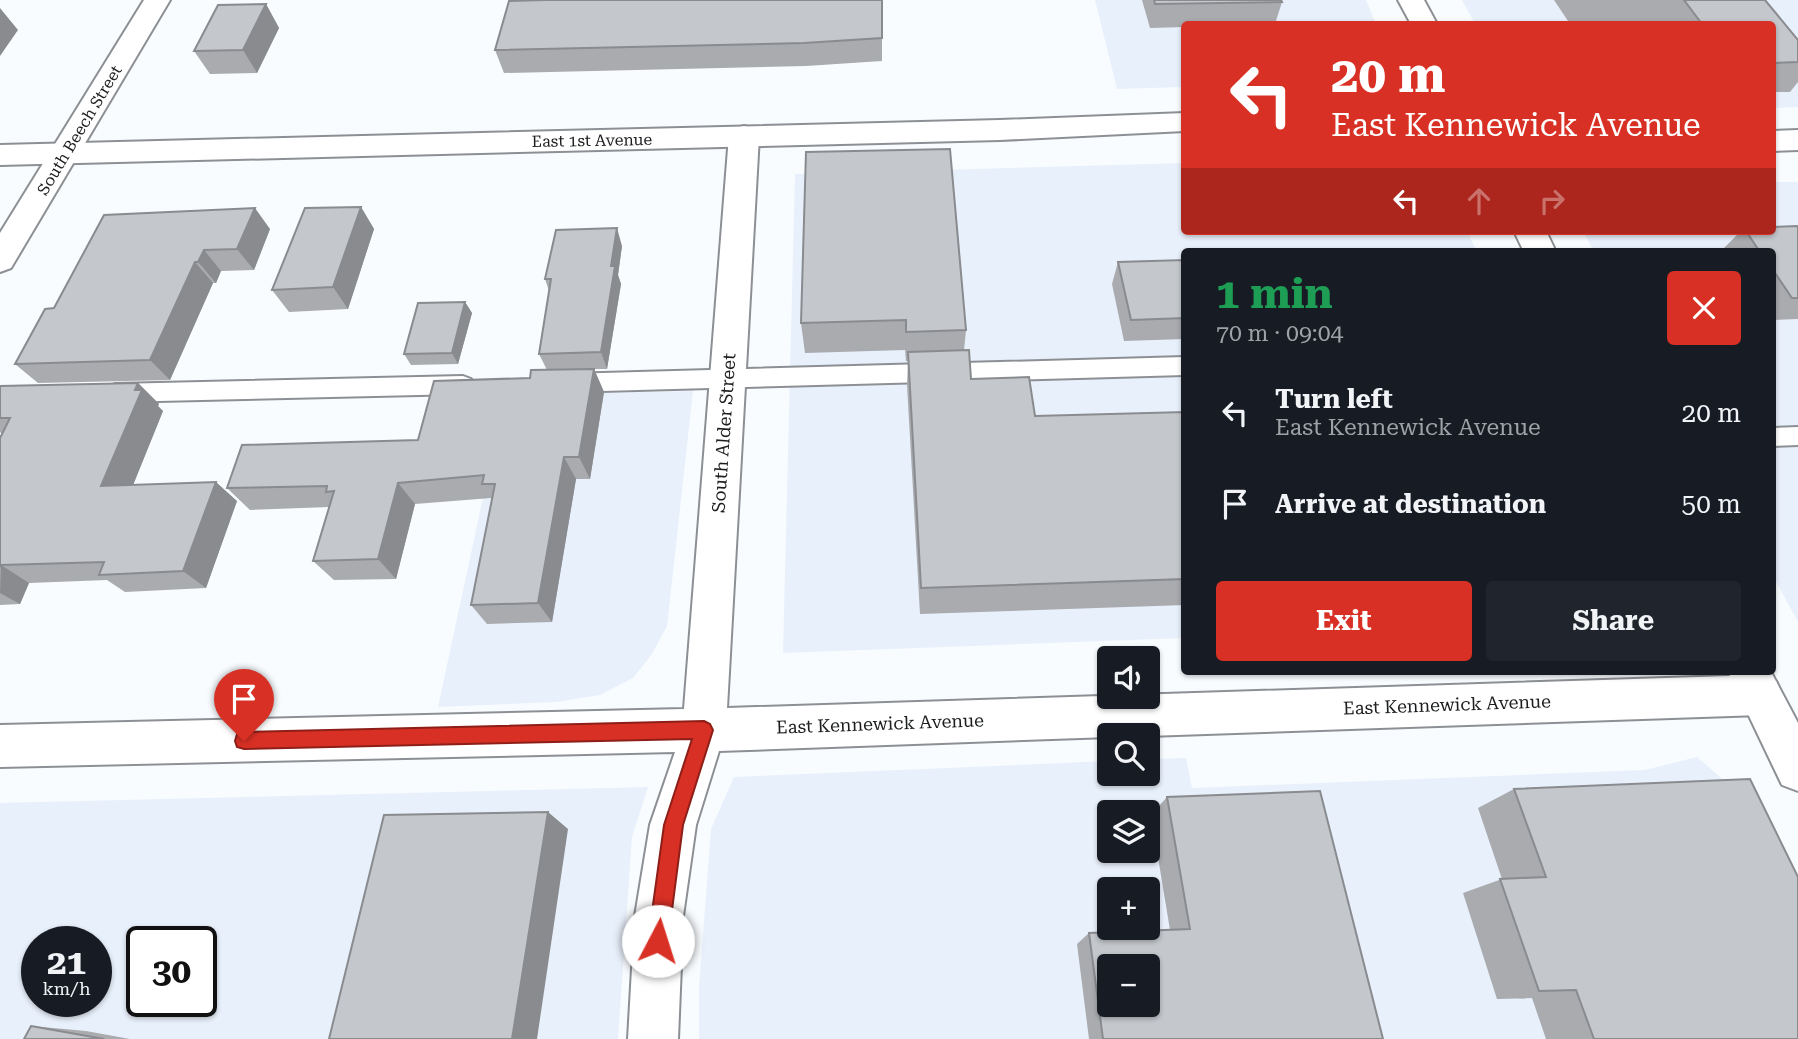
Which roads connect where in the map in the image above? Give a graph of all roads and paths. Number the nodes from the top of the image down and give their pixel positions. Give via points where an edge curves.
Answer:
1 (157, 0) edge
2 (1411, 0) edge
3 (1422, 21) edge
4 (1181, 122) edge
5 (744, 136) junction
6 (1776, 141) edge
7 (1798, 141) edge
8 (64, 153) junction
9 (0, 155) edge
10 (0, 260) edge
11 (1181, 366) edge
12 (728, 379) junction
13 (550, 383) edge
14 (481, 385) edge
15 (96, 393) edge
16 (1798, 436) edge
17 (1776, 437) edge
18 (1755, 683) edge
19 (704, 730) junction
20 (0, 746) edge
21 (1798, 769) edge
22 (653, 1039) edge

1 - 8 street, South Beech Street
2 - 3 street
4 - 5 street, East 1st Avenue
5 - 8 street, East 1st Avenue
5 - 12 street, South Alder Street
6 - 7 street
8 - 9 street, East 1st Avenue
8 - 10 street, South Beech Street
11 - 12 lane
12 - 13 lane
12 - 19 street, South Alder Street
14 - 15 lane
16 - 17 lane
18 - 19 street, East Kennewick Avenue
18 - 21 street
19 - 20 street, East Kennewick Avenue
19 - 22 street, South Alder Street via 673,825 659,916

